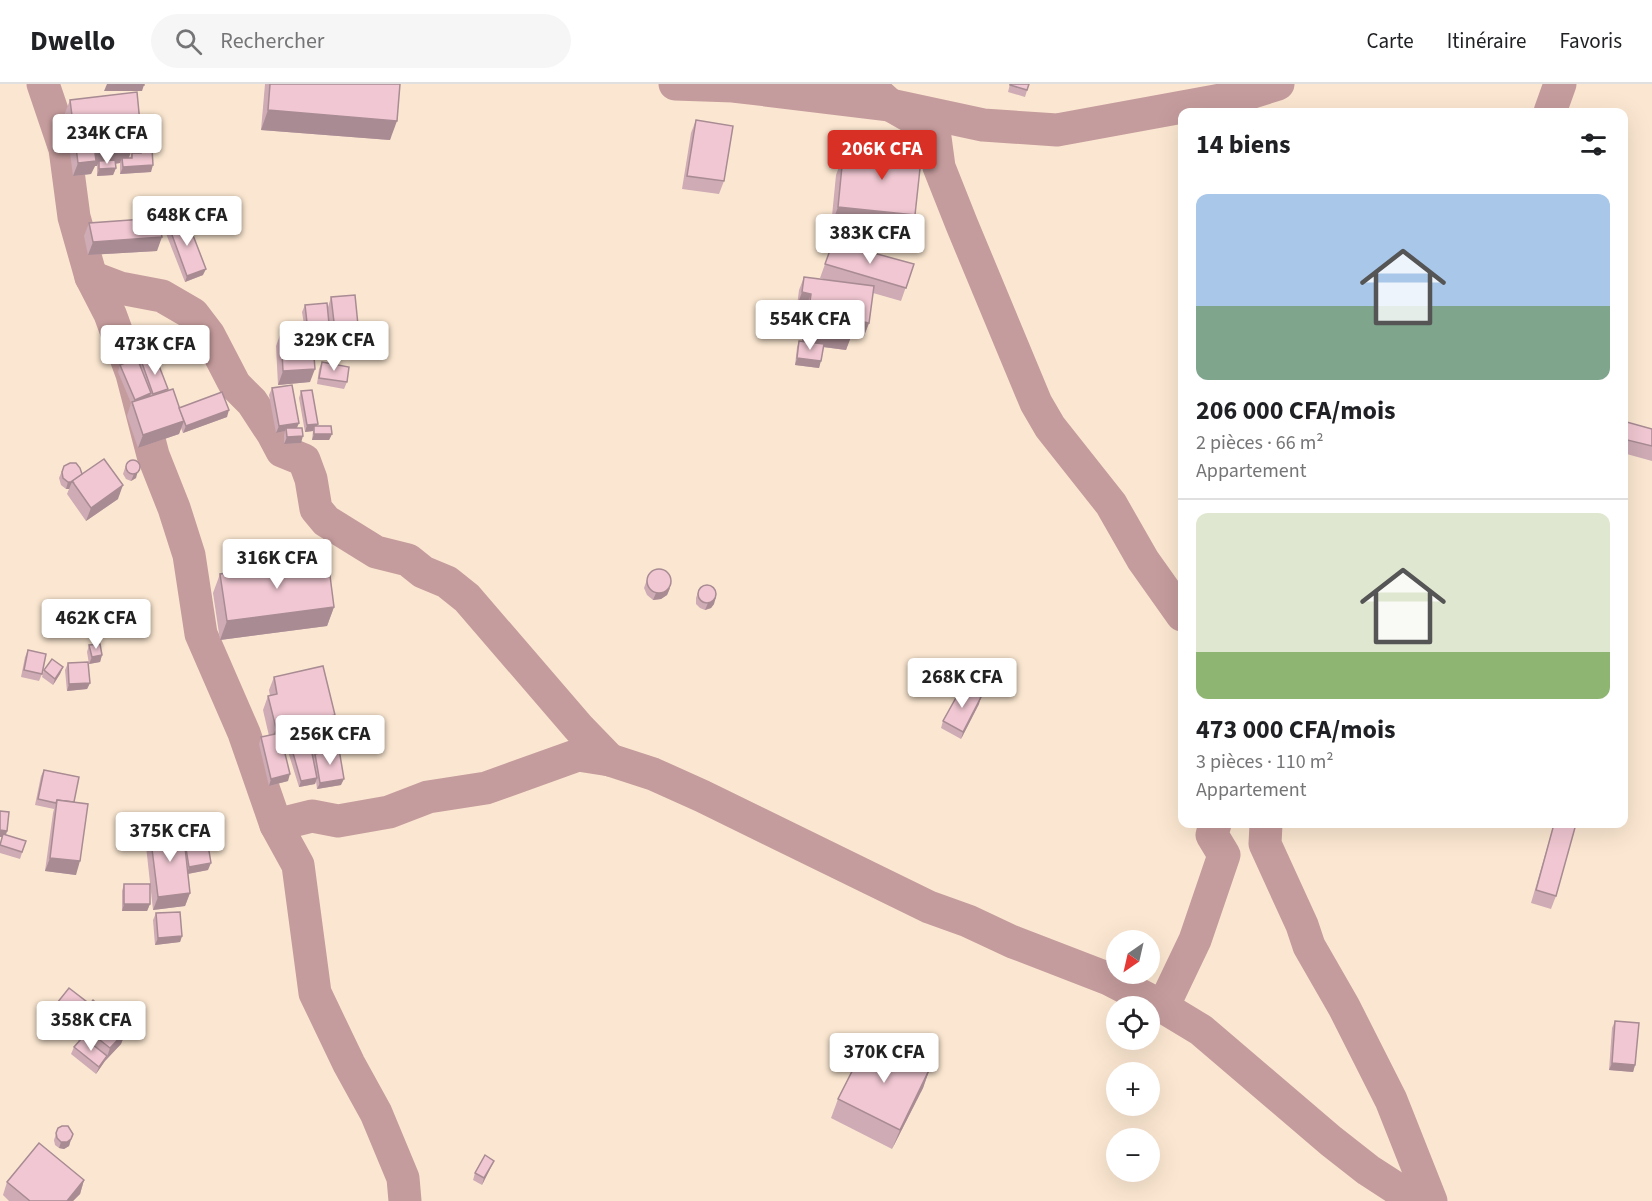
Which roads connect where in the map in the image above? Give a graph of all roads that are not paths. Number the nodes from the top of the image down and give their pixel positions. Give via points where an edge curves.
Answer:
1 (43, 84) edge
2 (675, 84) edge
3 (1278, 84) edge
4 (1560, 84) edge
5 (878, 94) edge
6 (1178, 108) edge
7 (1181, 108) edge
8 (1551, 108) edge
9 (91, 277) junction
10 (1178, 609) edge
11 (610, 760) junction
12 (276, 825) junction
13 (1214, 828) edge
14 (1266, 828) edge
15 (1163, 1007) junction
16 (405, 1201) edge
17 (1416, 1201) edge
18 (1431, 1201) edge

1 - 9 street via 65,149 74,217
2 - 5 street
3 - 7 street via 1237,98
4 - 8 street
5 - 6 street via 983,125 1057,130
5 - 10 street via 934,130 939,166 1036,403 1050,427 1111,504 1143,560
9 - 11 street via 120,288 162,296 193,314 209,335 235,385 252,402 282,451 304,459 316,509 326,521 376,552 408,560 467,598
9 - 12 street via 110,314 132,374 153,455 189,555 201,634 244,733
11 - 12 street via 578,755 486,788 428,797 389,812 338,821 312,816
11 - 15 street via 653,774 929,907 1109,979
12 - 16 street via 298,865 315,993 376,1113 404,1178
13 - 15 street via 1212,835 1224,855 1195,940
14 - 18 street via 1265,844 1309,946 1391,1100
15 - 17 street via 1201,1030 1359,1162

